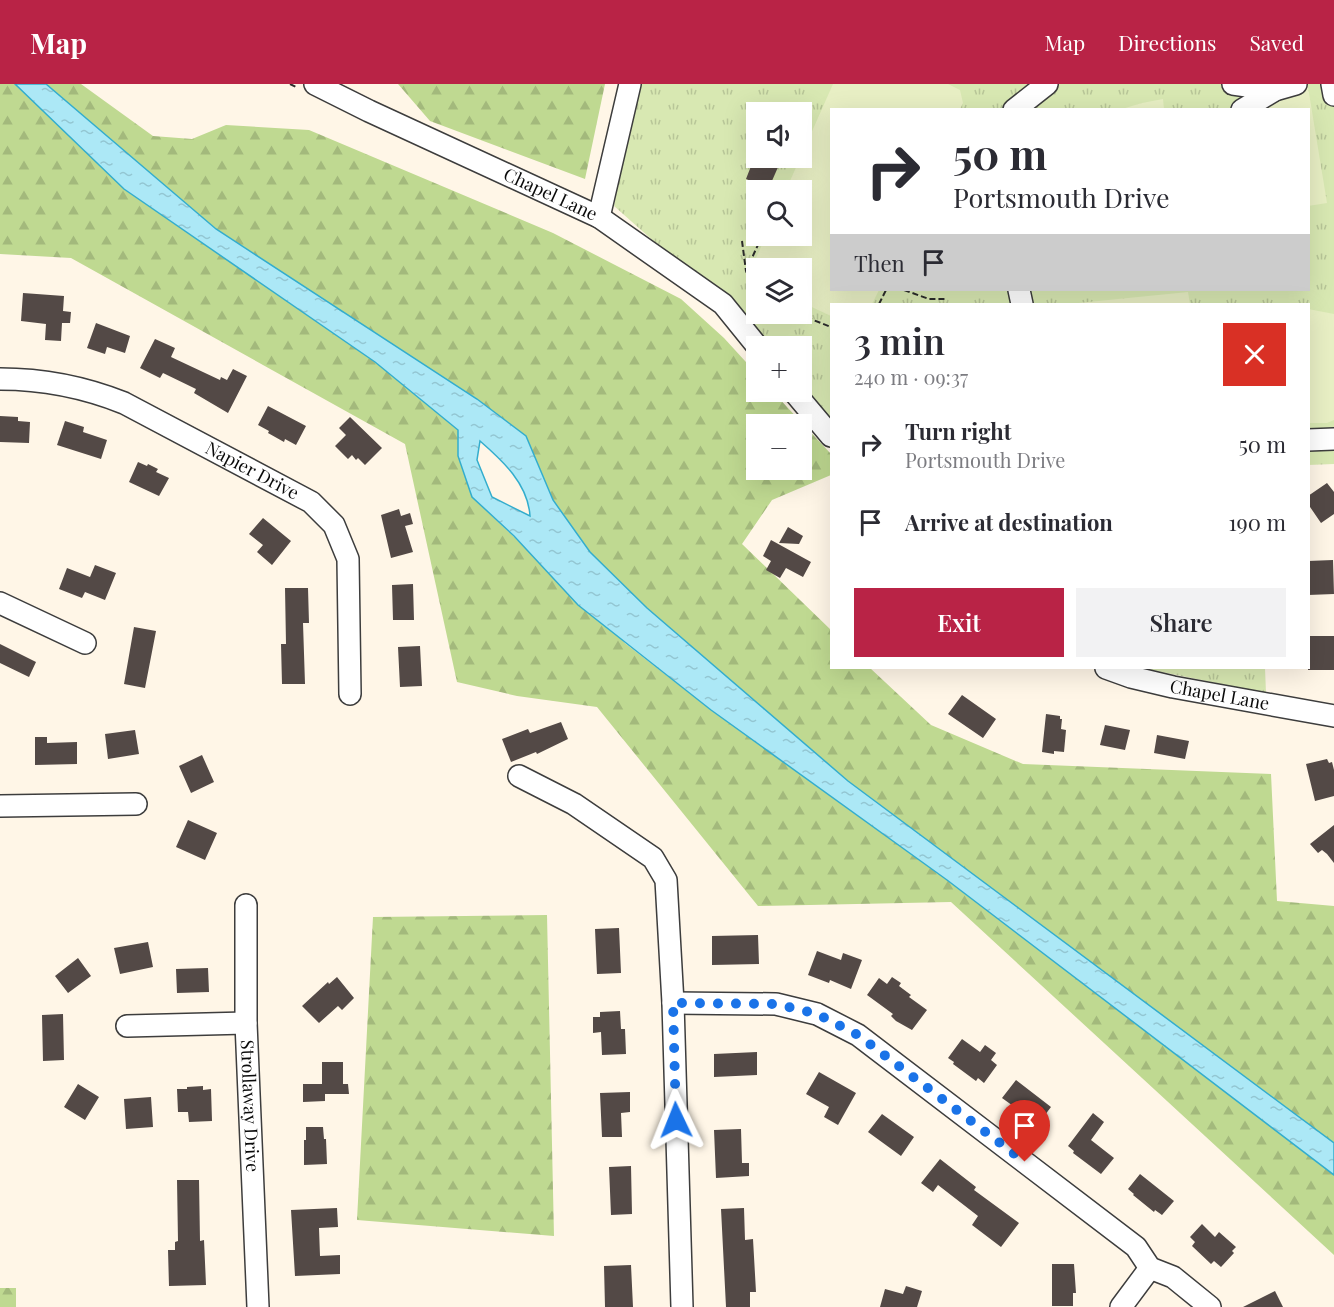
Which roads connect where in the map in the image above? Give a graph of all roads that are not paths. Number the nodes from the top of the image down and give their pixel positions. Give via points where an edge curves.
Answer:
1 (315, 84) edge
2 (630, 84) edge
3 (1047, 84) edge
4 (1233, 84) edge
5 (1296, 84) edge
6 (1332, 84) edge
7 (1275, 90) junction
8 (1334, 95) edge
9 (1017, 108) edge
10 (1245, 108) edge
11 (599, 217) junction
12 (749, 336) edge
13 (0, 379) edge
14 (802, 402) edge
15 (830, 435) edge
16 (1334, 439) edge
17 (1310, 440) edge
18 (0, 603) edge
19 (85, 643) dead end
20 (1109, 669) edge
21 (350, 694) dead end
22 (1334, 716) edge
23 (519, 776) dead end
24 (136, 804) dead end
25 (0, 806) edge
26 (246, 905) dead end
27 (673, 1003) junction
28 (246, 1023) junction
29 (127, 1026) dead end
30 (1150, 1268) junction
31 (258, 1307) edge
32 (682, 1307) edge
33 (1121, 1307) edge
34 (1210, 1307) edge

1 - 11 street, Chapel Lane
2 - 11 street
3 - 9 street
4 - 7 street
5 - 7 street
6 - 8 street
7 - 10 street
11 - 12 street, Chapel Lane via 723,304
13 - 21 street, Napier Drive via 30,379 100,393 310,502 323,513 334,525 348,559
14 - 15 street
16 - 17 street
18 - 19 street
20 - 22 street, Chapel Lane via 1173,687
23 - 27 street via 574,804 653,858 666,880
24 - 25 street
26 - 28 street, Strollaway Drive
27 - 30 street via 776,1004 817,1014 858,1035 1136,1247
27 - 32 street
28 - 29 street
28 - 31 street, Strollaway Drive
30 - 33 street
30 - 34 street via 1173,1276

